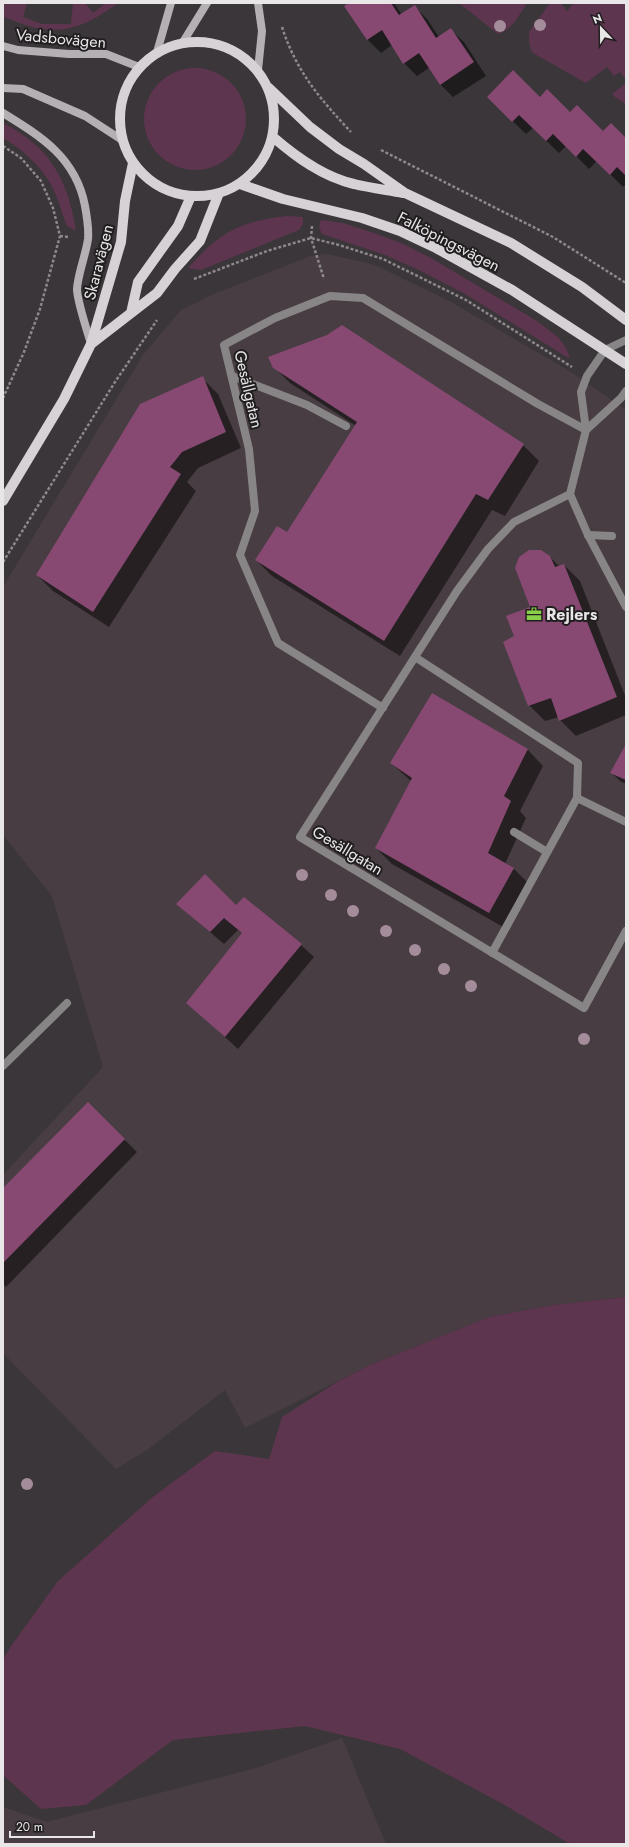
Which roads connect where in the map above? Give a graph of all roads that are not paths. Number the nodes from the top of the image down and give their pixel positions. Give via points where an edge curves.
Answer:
1 (171, 3) edge
2 (207, 3) edge
3 (258, 3) edge
4 (183, 42) junction
5 (3, 46) edge
6 (158, 52) junction
7 (139, 67) junction
8 (258, 70) junction
9 (3, 88) edge
10 (269, 88) junction
11 (3, 113) edge
12 (273, 137) junction
13 (122, 140) junction
14 (133, 163) junction
15 (240, 184) junction
16 (219, 193) junction
17 (405, 193) junction
18 (191, 196) junction
19 (131, 313) junction
20 (626, 320) edge
21 (626, 340) edge
22 (91, 344) junction
23 (605, 350) junction
24 (626, 364) edge
25 (232, 376) junction
26 (626, 391) edge
27 (346, 426) dead end
28 (586, 430) junction
29 (570, 494) junction
30 (3, 501) edge
31 (588, 535) junction
32 (612, 536) dead end
33 (626, 607) edge
34 (415, 657) junction
35 (383, 708) junction
36 (576, 798) junction
37 (626, 822) edge
38 (514, 832) dead end
39 (547, 852) junction
40 (626, 931) edge
41 (492, 953) junction
42 (67, 1003) dead end
43 (4, 1065) edge

1 - 6 main road
2 - 4 main road
3 - 8 main road via 262,30
4 - 6 main road
4 - 8 main road via 204,41 224,46 242,56
5 - 7 main road, Vadsbovägen via 18,50 69,54 106,54
6 - 7 main road
7 - 13 main road via 128,83 121,101 119,120
8 - 10 main road
9 - 13 main road via 24,88 85,116
10 - 12 main road via 275,112
10 - 17 main road, Falköpingsvägen via 322,136
11 - 22 main road via 33,131 56,150 77,179 88,217 88,239 77,290
12 - 15 main road via 266,155
12 - 17 main road, Falköpingsvägen via 297,158 325,173 353,184
13 - 14 main road
14 - 18 main road via 148,180 168,191
14 - 22 main road, Skaravägen via 121,242
15 - 16 main road
15 - 23 main road, Falköpingsvägen via 283,199 362,218 400,231 512,290
16 - 18 main road
16 - 19 main road, Skaravägen via 200,241 156,293
17 - 20 main road, Falköpingsvägen via 511,243 582,287
18 - 19 main road via 178,226 138,282
19 - 22 main road, Skaravägen
21 - 23 street
22 - 30 main road, Skaravägen via 64,399
23 - 24 main road, Falköpingsvägen
23 - 28 street via 587,376 581,392
25 - 27 street via 307,405
25 - 28 street, Gesällgatan via 224,345 275,318 330,296 363,298 538,404
25 - 35 street, Gesällgatan via 249,449 255,511 240,555 278,643
26 - 28 street
28 - 29 street
29 - 31 street
29 - 34 street, Gesällgatan via 514,522 488,549 457,590
31 - 32 street
31 - 33 street
34 - 35 street, Gesällgatan
34 - 36 street via 578,763
35 - 41 street, Gesällgatan via 300,838
36 - 37 street
36 - 39 street
38 - 39 street
39 - 41 street
40 - 41 street via 584,1008
42 - 43 street

